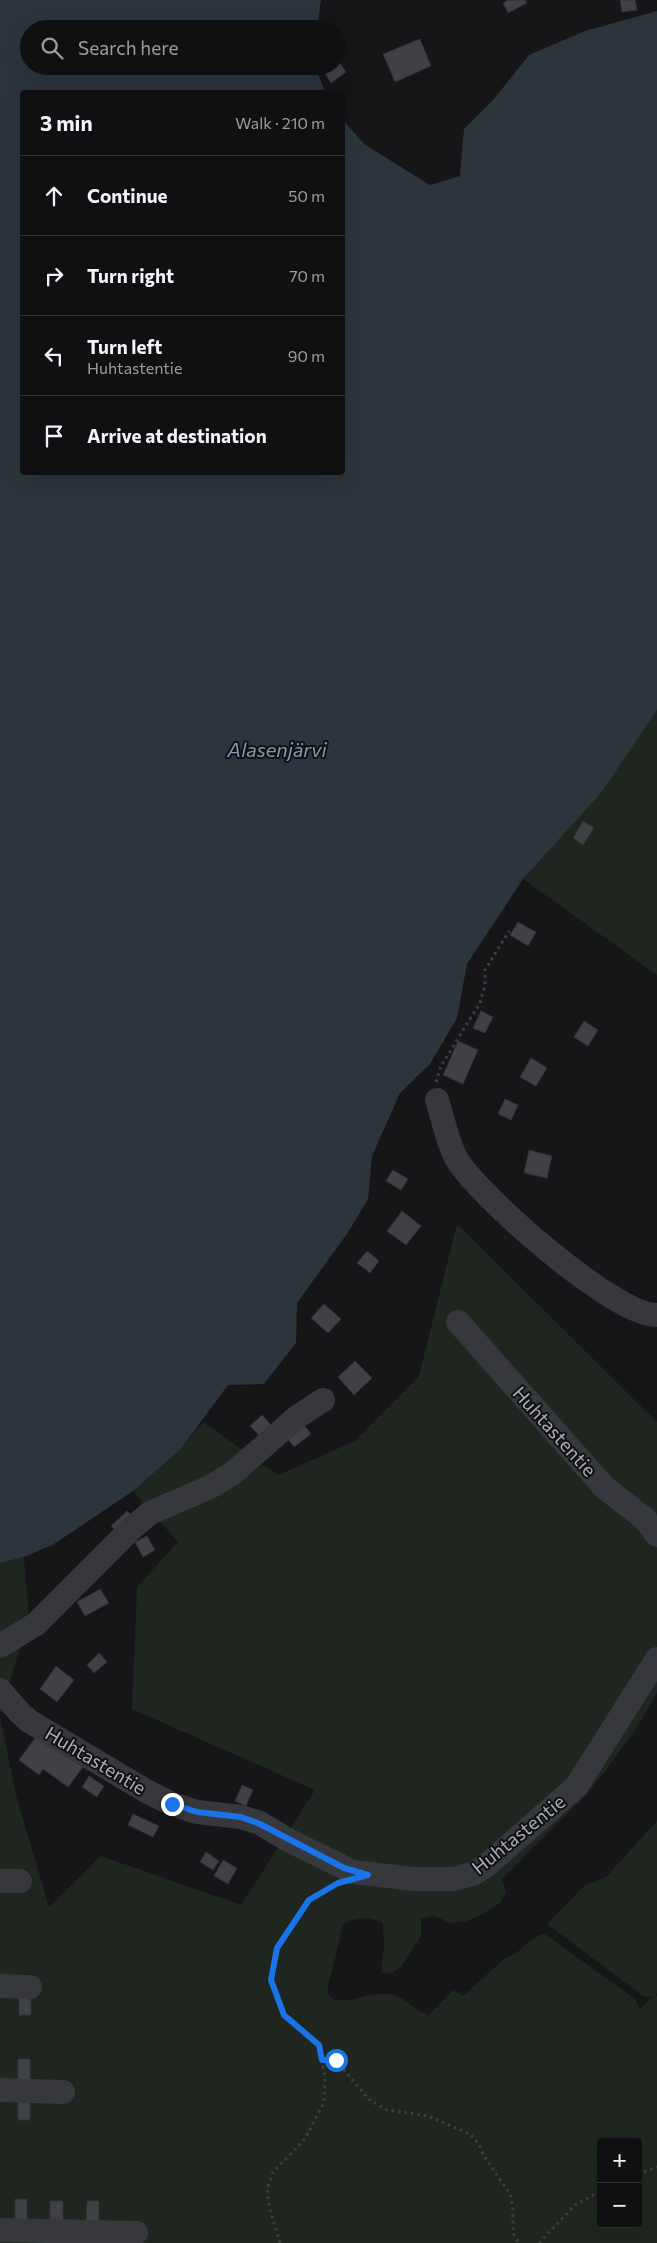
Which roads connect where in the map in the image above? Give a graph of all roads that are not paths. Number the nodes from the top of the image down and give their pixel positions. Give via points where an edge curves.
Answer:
1 (437, 1100) road end
2 (657, 1315) edge
3 (458, 1322) dead end
4 (323, 1400) dead end
5 (657, 1535) edge
6 (0, 1646) edge
7 (657, 1659) edge
8 (0, 1690) edge
9 (0, 1986) edge
10 (30, 1987) dead end
11 (0, 2090) edge
12 (63, 2092) dead end
13 (0, 2230) edge
14 (136, 2232) dead end

1 - 2 lane via 455,1156 523,1229 570,1268 628,1306 648,1315
3 - 5 lane, Huhtastentie via 605,1488 645,1519
4 - 6 lane via 297,1417 233,1473 210,1487 150,1513 36,1624
7 - 8 lane, Huhtastentie via 576,1787 488,1864 475,1873 454,1878 353,1872 260,1824 241,1817 197,1812 172,1804 146,1792 29,1721
9 - 10 lane
11 - 12 lane
13 - 14 lane

